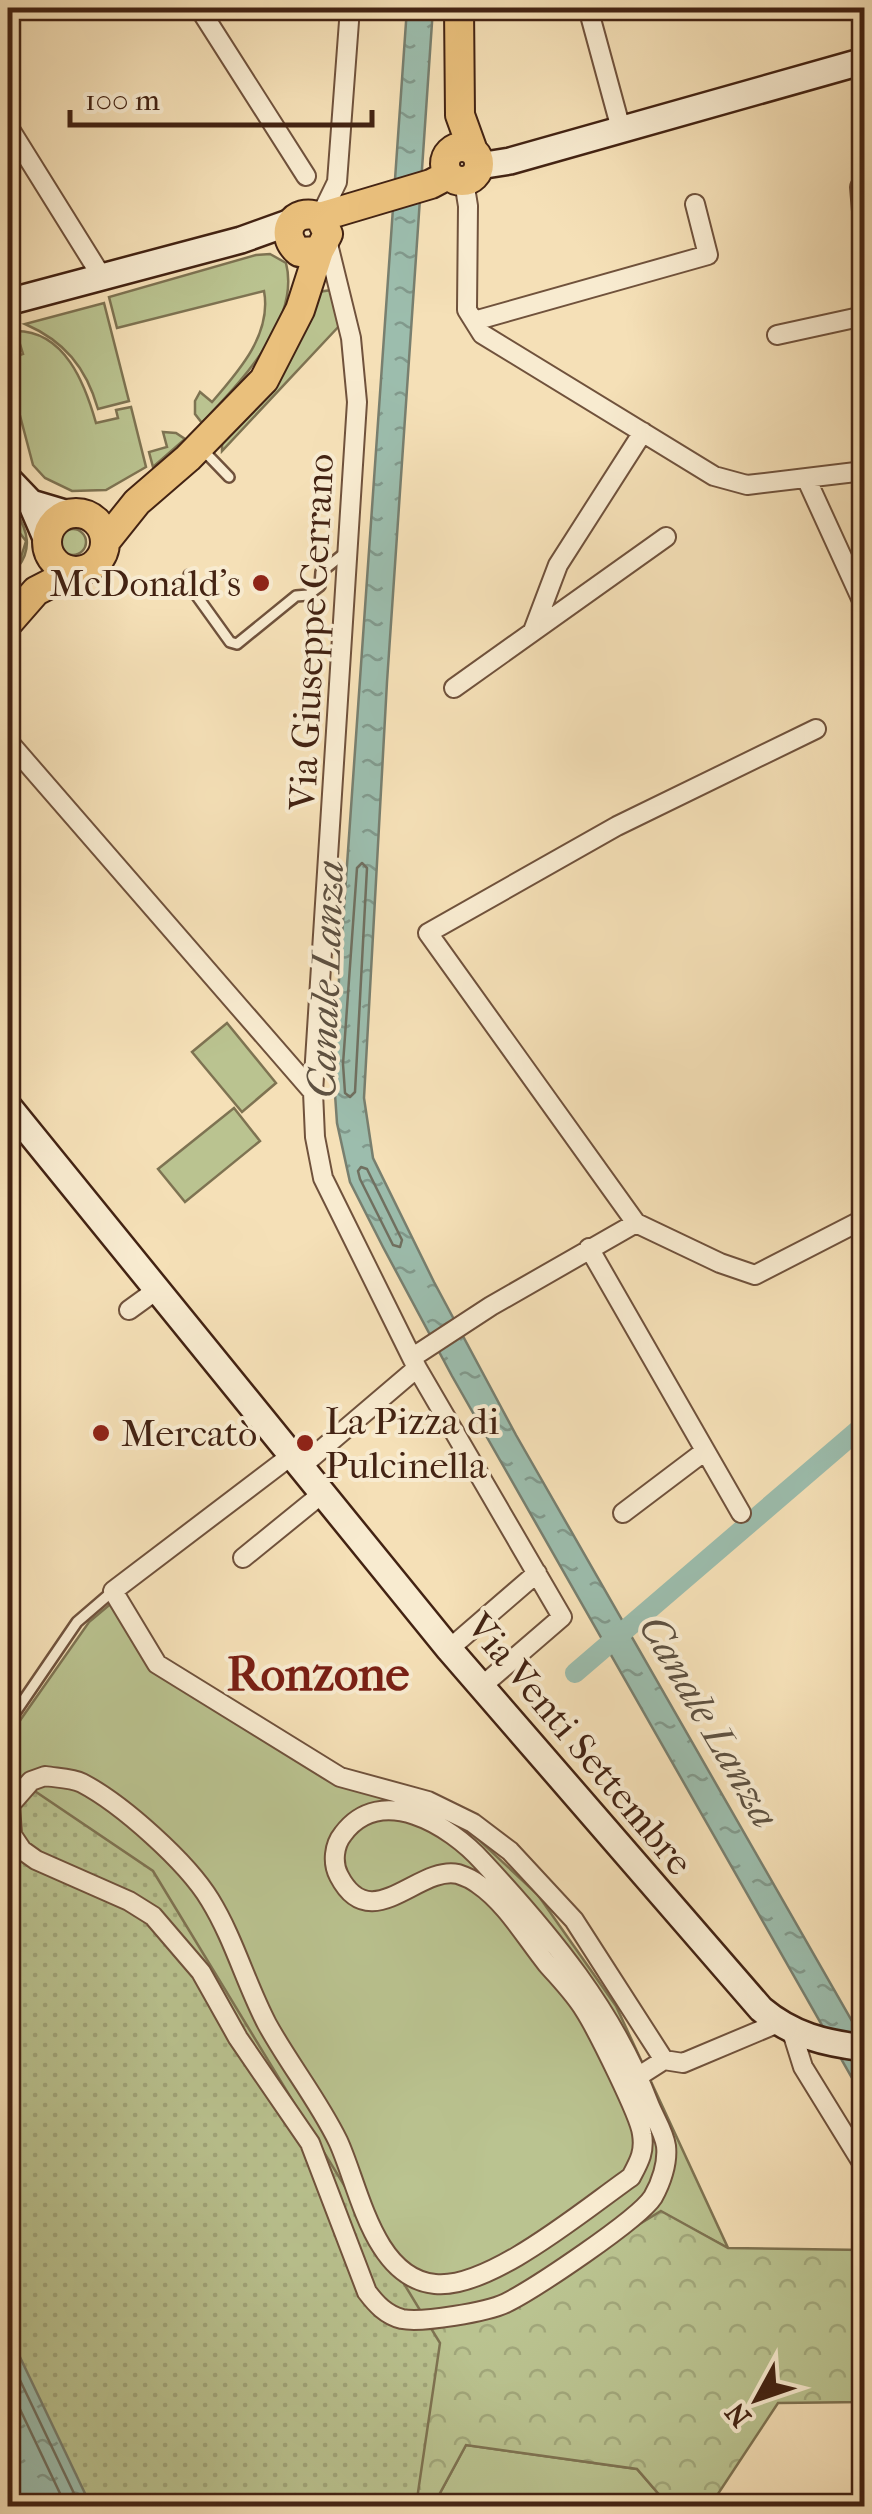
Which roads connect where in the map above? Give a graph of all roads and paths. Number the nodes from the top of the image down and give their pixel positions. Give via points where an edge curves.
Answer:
1 (199, 8) edge
2 (350, 8) edge
3 (459, 8) edge
4 (588, 8) edge
5 (864, 61) edge
6 (8, 126) edge
7 (620, 129) junction
8 (458, 168) junction
9 (306, 176) dead end
10 (864, 180) edge
11 (348, 198) junction
12 (695, 204) dead end
13 (864, 236) edge
14 (311, 237) junction
15 (102, 277) junction
16 (8, 302) edge
17 (864, 316) edge
18 (474, 321) junction
19 (777, 335) dead end
20 (643, 432) junction
21 (200, 447) junction
22 (864, 471) edge
23 (229, 478) dead end
24 (806, 478) junction
25 (8, 479) edge
26 (138, 502) junction
27 (30, 503) junction
28 (77, 514) junction
29 (8, 532) edge
30 (666, 537) dead end
31 (8, 542) edge
32 (106, 542) junction
33 (47, 544) junction
34 (348, 551) junction
35 (75, 572) junction
36 (190, 575) dead end
37 (36, 591) junction
38 (8, 605) edge
39 (864, 606) edge
40 (8, 622) edge
41 (533, 632) junction
42 (454, 688) dead end
43 (816, 729) dead end
44 (8, 740) edge
45 (313, 1092) junction
46 (8, 1106) edge
47 (864, 1220) edge
48 (636, 1223) junction
49 (589, 1248) junction
50 (158, 1289) junction
51 (129, 1310) dead end
52 (419, 1357) junction
53 (706, 1451) junction
54 (297, 1460) junction
55 (323, 1493) junction
56 (623, 1513) dead end
57 (741, 1513) dead end
58 (243, 1558) dead end
59 (537, 1573) junction
60 (113, 1590) junction
61 (449, 1649) junction
62 (482, 1686) junction
63 (8, 1723) edge
64 (10, 1834) edge
65 (785, 2027) junction
66 (864, 2048) edge
67 (664, 2060) junction
68 (639, 2076) junction
69 (864, 2166) edge

1 - 9 street
2 - 11 street
3 - 8 main road
4 - 7 street
5 - 7 main road
6 - 15 street
7 - 8 main road via 510,162
8 - 11 main road
8 - 18 street via 468,206 468,310
10 - 13 street
11 - 14 main road
12 - 18 street via 708,255
14 - 15 main road via 241,240
14 - 21 main road via 300,310 264,380
14 - 34 street, Via Giuseppe Cerrano via 344,302 356,372
15 - 16 main road
17 - 19 street
18 - 20 street via 482,334
20 - 24 street via 714,476 747,484
20 - 41 street via 558,565
21 - 23 lane
21 - 26 main road
22 - 24 street
24 - 39 street
25 - 27 main road
26 - 28 main road
26 - 32 main road
27 - 28 main road
27 - 33 main road
28 - 32 main road via 99,524
28 - 33 main road via 54,523
29 - 31 lane
30 - 41 street
32 - 35 main road via 100,560
33 - 35 main road via 58,565
33 - 37 main road
34 - 36 lane via 321,572 320,586 296,596 237,644 189,586
34 - 45 street, Via Giuseppe Cerrano
35 - 37 main road
37 - 38 lane
37 - 40 main road
41 - 42 street
43 - 48 street via 617,826 428,933
44 - 45 street
45 - 52 street, Via Giuseppe Cerrano via 324,1178
46 - 50 main road, Via Venti Settembre
47 - 48 street via 756,1275
48 - 49 street
49 - 52 street
49 - 53 street
50 - 51 street
50 - 54 main road, Via Venti Settembre
52 - 54 street
52 - 59 street, Via Giuseppe Cerrano
53 - 56 street
53 - 57 street
54 - 55 main road, Via Venti Settembre
54 - 60 street
55 - 58 street
55 - 61 main road, Via Venti Settembre
59 - 61 street
59 - 62 street, Via Giuseppe Cerrano via 562,1617
60 - 63 lane via 77,1622
60 - 67 street via 156,1664 340,1776 428,1801 474,1823 510,1851 574,1920
61 - 62 main road, Via Venti Settembre
62 - 65 main road, Via Venti Settembre via 704,1946
64 - 68 street via 36,1860 153,1916 178,1942 310,2143 367,2292 378,2307 402,2319 504,2304 625,2224 651,2199 664,2173 666,2146
64 - 68 street via 10,1805 31,1781 45,1776 80,1782 191,1872 228,1934 266,2022 330,2124 383,2251 406,2273 432,2284 460,2284 503,2265 631,2177 643,2154 642,2131 584,2010 478,1884 439,1872 373,1902 351,1894 336,1872 335,1844 354,1818 381,1808 416,1815 468,1845 596,1998
65 - 66 main road
65 - 67 street via 683,2063
65 - 69 street
67 - 68 street

